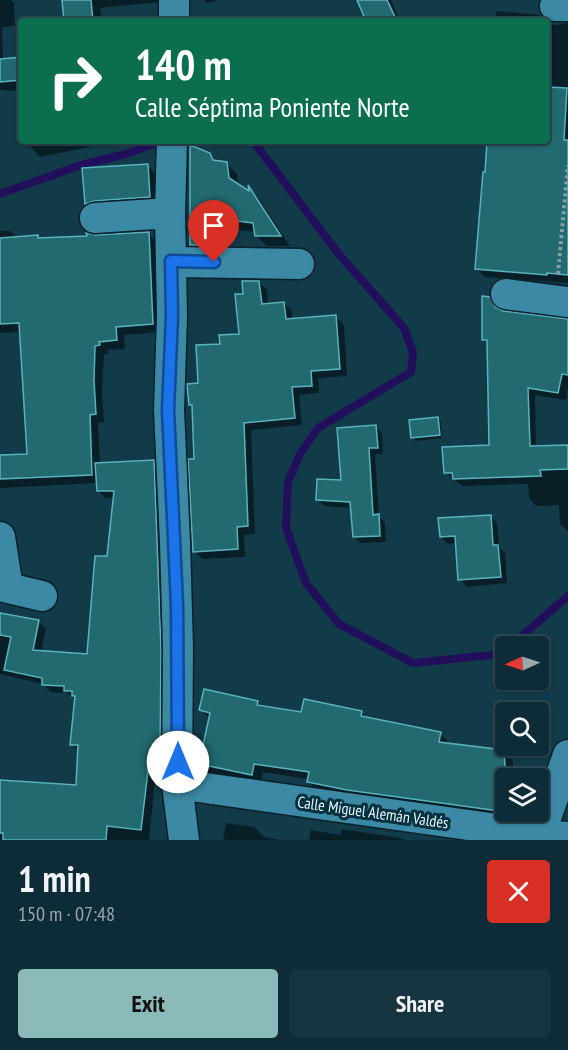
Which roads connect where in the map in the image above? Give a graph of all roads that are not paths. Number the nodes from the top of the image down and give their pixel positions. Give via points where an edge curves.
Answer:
1 (174, 0) edge
2 (174, 18) edge
3 (172, 148) edge
4 (170, 213) junction
5 (94, 218) dead end
6 (171, 261) junction
7 (299, 264) dead end
8 (506, 294) dead end
9 (562, 301) edge
10 (0, 537) edge
11 (4, 587) edge
12 (42, 596) dead end
13 (568, 755) edge
14 (177, 784) junction
15 (554, 836) edge
16 (184, 840) edge

1 - 2 street
3 - 4 street
4 - 5 street
4 - 6 street
6 - 7 street
6 - 14 street via 168,410 178,648
8 - 9 street
10 - 11 street
11 - 12 street
13 - 15 street
14 - 15 street, Calle Miguel Alemán Valdés
14 - 16 street

